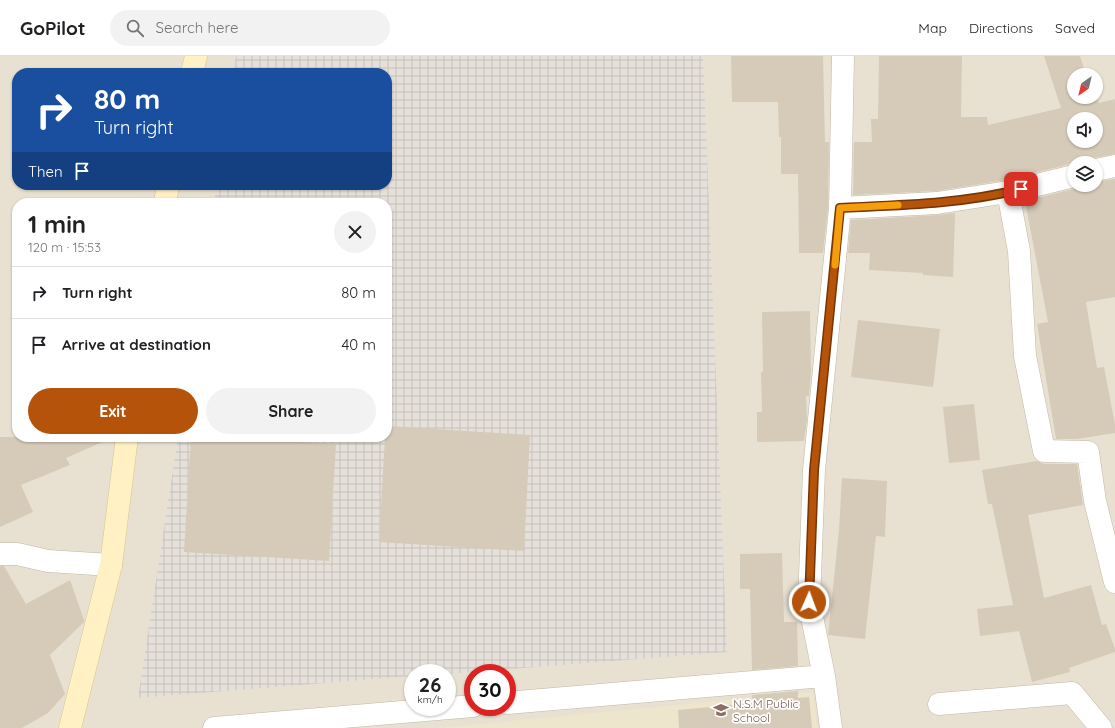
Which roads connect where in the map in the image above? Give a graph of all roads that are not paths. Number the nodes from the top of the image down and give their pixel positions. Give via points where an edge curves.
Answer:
1 (196, 56) edge
2 (843, 56) edge
3 (193, 68) edge
4 (1115, 166) edge
5 (1103, 169) edge
6 (1067, 178) edge
7 (1008, 192) junction
8 (840, 208) junction
9 (126, 442) edge
10 (0, 554) edge
11 (111, 565) junction
12 (1115, 582) edge
13 (824, 676) junction
14 (516, 702) edge
15 (939, 704) dead end
16 (464, 707) edge
17 (70, 728) edge
18 (214, 728) edge
19 (831, 728) edge
20 (1101, 728) edge

1 - 3 street
2 - 8 street
4 - 5 street
6 - 7 street
7 - 8 street via 937,203
7 - 12 street via 1019,252 1025,356 1044,451 1088,452 1095,501
8 - 13 street via 814,470 809,602
9 - 11 street
10 - 11 street via 16,554 48,561
11 - 17 street
13 - 14 street
13 - 19 street
15 - 20 street via 1072,693
16 - 18 street

